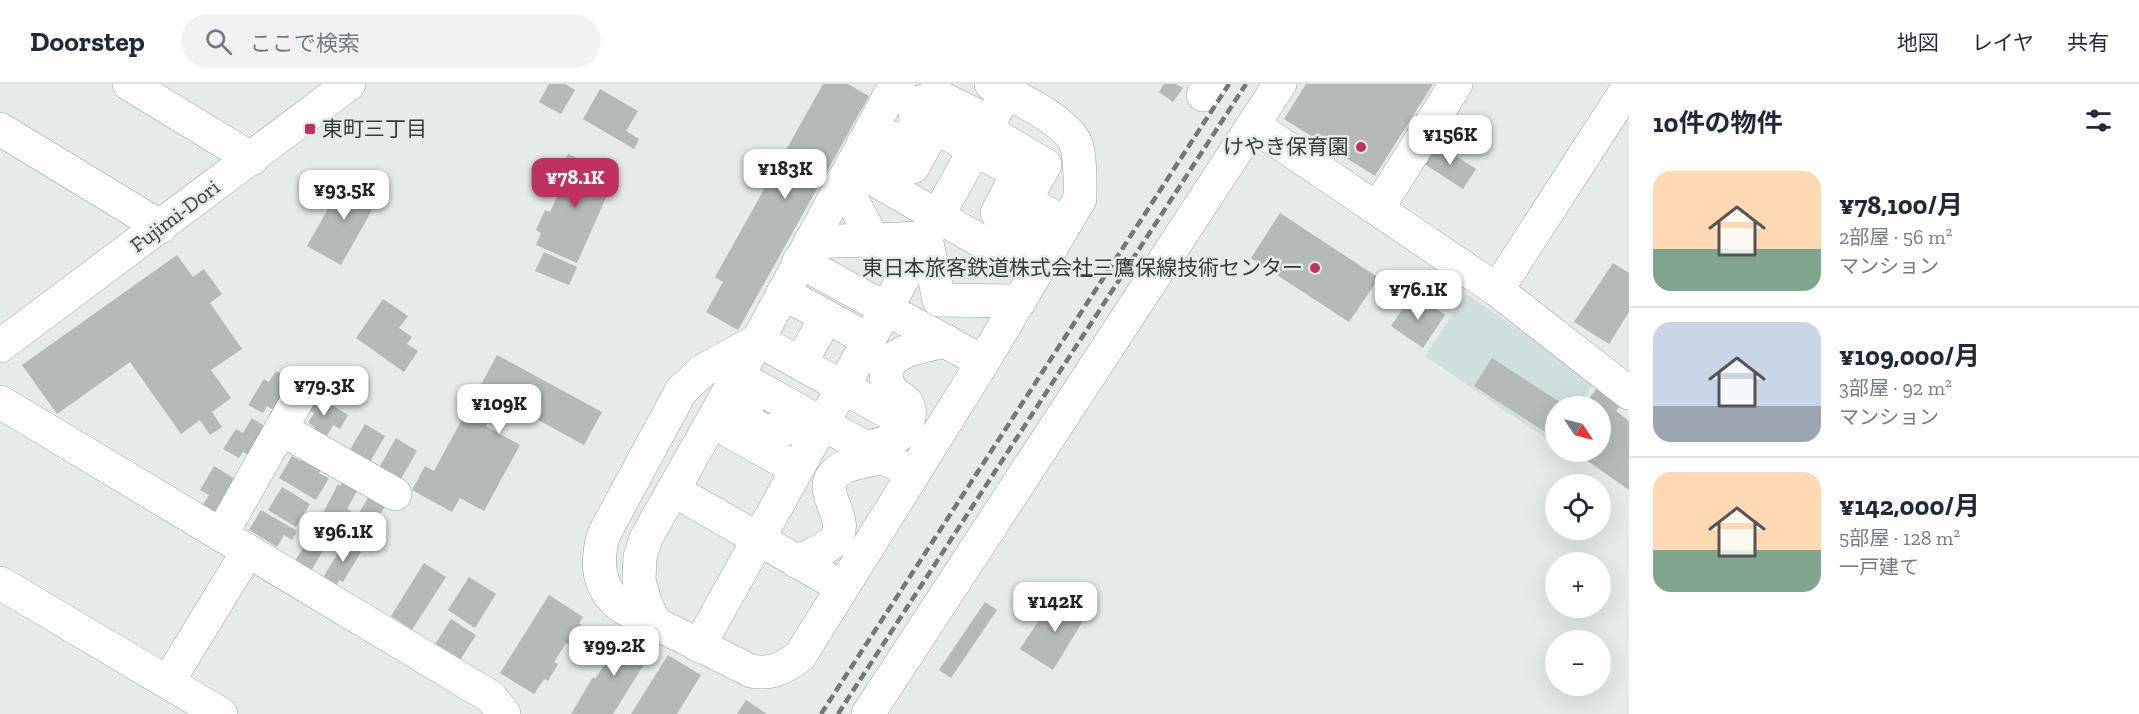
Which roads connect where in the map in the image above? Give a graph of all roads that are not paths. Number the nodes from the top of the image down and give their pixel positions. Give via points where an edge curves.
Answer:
1 (129, 84) edge
2 (349, 84) edge
3 (1280, 84) edge
4 (1456, 84) edge
5 (890, 86) edge
6 (1629, 86) edge
7 (998, 88) edge
8 (1253, 124) junction
9 (0, 129) edge
10 (984, 133) junction
11 (857, 154) junction
12 (252, 159) junction
13 (1378, 208) junction
14 (160, 227) junction
15 (932, 227) junction
16 (872, 238) junction
17 (804, 252) junction
18 (1043, 262) junction
19 (1497, 290) junction
20 (783, 293) junction
21 (893, 297) junction
22 (939, 300) junction
23 (826, 317) junction
24 (762, 332) junction
25 (934, 335) junction
26 (4, 336) edge
27 (869, 340) junction
28 (809, 348) junction
29 (983, 362) junction
30 (742, 379) junction
31 (847, 379) junction
32 (303, 390) dead end
33 (1629, 393) edge
34 (0, 402) edge
35 (712, 421) junction
36 (819, 421) junction
37 (281, 429) junction
38 (874, 429) junction
39 (797, 469) junction
40 (913, 474) junction
41 (673, 490) junction
42 (395, 494) dead end
43 (758, 540) junction
44 (234, 543) junction
45 (797, 562) junction
46 (0, 583) edge
47 (842, 587) junction
48 (655, 623) junction
49 (699, 645) junction
50 (168, 682) junction
51 (221, 714) edge
52 (504, 714) edge
53 (868, 714) edge

1 - 12 street
2 - 12 street, Fujimi-Dori
3 - 8 street
4 - 13 street
5 - 11 street
6 - 19 street
7 - 10 street
7 - 18 street via 1064,127 1077,145 1080,200
8 - 13 street
8 - 53 street
9 - 14 street
10 - 11 street via 937,96 921,102 915,111 917,128 902,140
10 - 15 street
10 - 18 street via 1045,165 1025,200
11 - 15 street
11 - 16 street
11 - 17 street
12 - 14 street, Fujimi-Dori
13 - 19 street
14 - 26 street, Fujimi-Dori
15 - 16 street
15 - 18 street
15 - 21 street
15 - 22 street
16 - 17 street
16 - 21 street
17 - 20 street
17 - 21 street
18 - 22 street
18 - 29 street
19 - 33 street
20 - 23 street
20 - 24 street
21 - 25 street
21 - 27 street
22 - 25 street
23 - 27 street
23 - 28 street
24 - 28 street
24 - 30 street
24 - 31 street
24 - 48 street via 702,371 681,391 604,534 599,571 614,601
25 - 29 street
25 - 38 street via 892,361 886,373 888,385 907,403 908,427 899,436 878,445
27 - 31 street
28 - 31 street
29 - 40 street
30 - 35 street
30 - 36 street via 747,415 755,426 767,431
31 - 36 street
31 - 38 street
32 - 37 street
34 - 44 street
35 - 39 street
35 - 41 street
36 - 38 street
36 - 39 street
37 - 42 street
37 - 44 street
38 - 40 street
38 - 45 street via 846,467 833,477 828,490 841,527 833,542
39 - 43 street
40 - 47 street
41 - 43 street
41 - 48 street via 646,538 640,557 639,580
43 - 45 street
43 - 49 street
44 - 50 street
44 - 52 street via 491,697
45 - 47 street
46 - 50 street
47 - 49 street via 800,656 784,667 766,674 751,671
48 - 49 street
50 - 51 street

